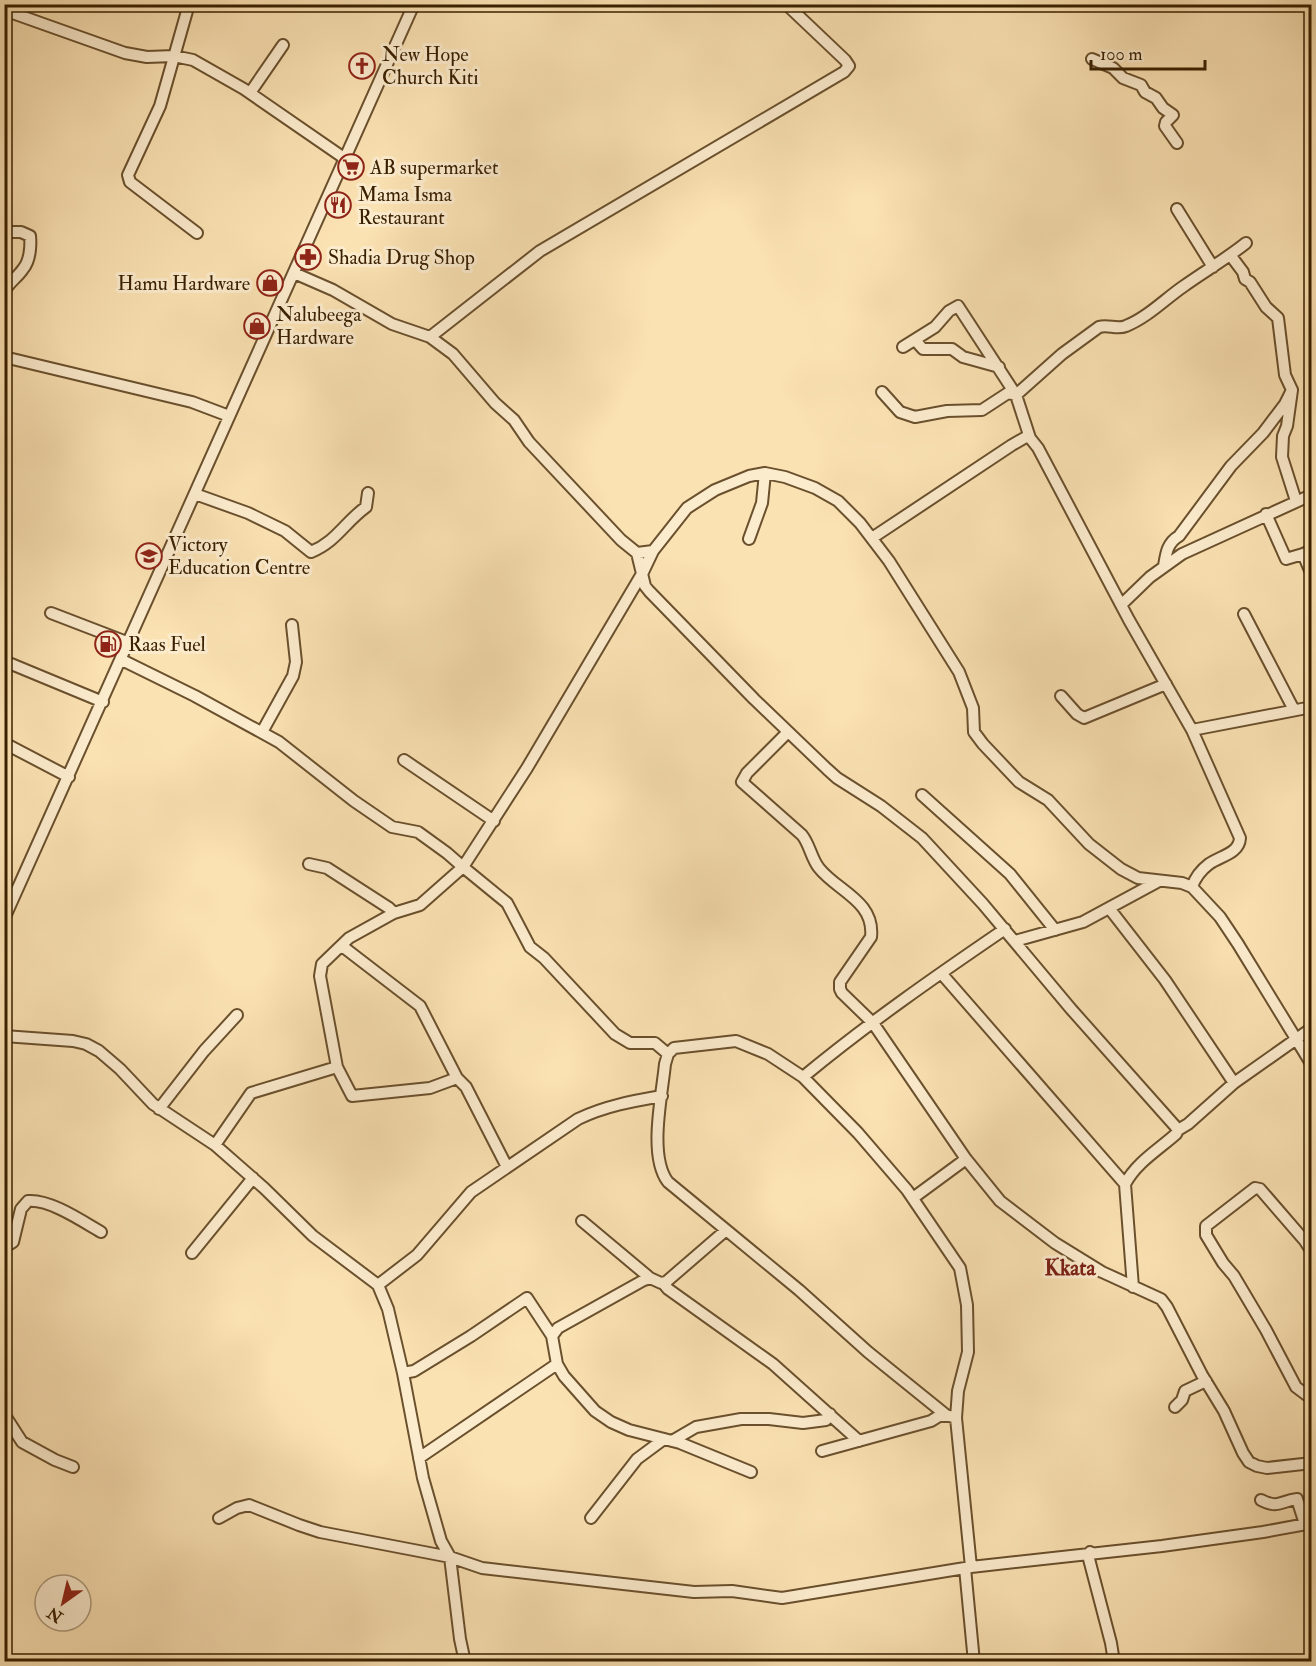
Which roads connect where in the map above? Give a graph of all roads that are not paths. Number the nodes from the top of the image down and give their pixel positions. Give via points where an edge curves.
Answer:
1 (189, 4) edge
2 (414, 4) edge
3 (786, 4) edge
4 (11, 10) edge
5 (283, 45) dead end
6 (174, 56) junction
7 (1092, 59) dead end
8 (250, 93) junction
9 (1177, 143) dead end
10 (344, 158) junction
11 (1177, 209) dead end
12 (9, 232) dead end
13 (198, 233) dead end
14 (1246, 243) dead end
15 (1231, 255) junction
16 (1213, 267) junction
17 (294, 273) junction
18 (4, 292) edge
19 (430, 338) junction
20 (915, 340) junction
21 (903, 347) dead end
22 (4, 357) edge
23 (999, 367) junction
24 (1293, 390) junction
25 (882, 392) dead end
26 (1016, 395) junction
27 (229, 416) junction
28 (1030, 438) junction
29 (765, 473) junction
30 (368, 493) dead end
31 (195, 494) junction
32 (1311, 497) edge
33 (1296, 501) junction
34 (1266, 514) junction
35 (872, 538) junction
36 (749, 539) dead end
37 (653, 551) junction
38 (1307, 552) edge
39 (637, 553) junction
40 (1164, 566) junction
41 (643, 572) junction
42 (1311, 575) edge
43 (1121, 605) junction
44 (51, 613) dead end
45 (1244, 614) dead end
46 (292, 625) dead end
47 (129, 643) junction
48 (122, 660) junction
49 (4, 661) edge
50 (1166, 684) junction
51 (1061, 696) dead end
52 (103, 702) junction
53 (1311, 707) edge
54 (1294, 710) junction
55 (1192, 729) junction
56 (262, 732) junction
57 (788, 732) junction
58 (4, 743) edge
59 (404, 760) dead end
60 (69, 777) junction
61 (922, 795) dead end
62 (494, 821) junction
63 (309, 864) dead end
64 (464, 867) junction
65 (1158, 881) junction
66 (1192, 887) junction
67 (1109, 908) junction
68 (394, 913) junction
69 (4, 920) edge
70 (1005, 929) junction
71 (1055, 930) junction
72 (1015, 941) junction
73 (342, 946) junction
74 (940, 973) junction
75 (237, 1015) dead end
76 (873, 1023) junction
77 (1311, 1028) edge
78 (4, 1036) edge
79 (1295, 1038) junction
80 (668, 1054) junction
81 (1311, 1065) edge
82 (336, 1067) junction
83 (803, 1077) junction
84 (457, 1078) junction
85 (1234, 1083) junction
86 (662, 1096) junction
87 (159, 1109) junction
88 (1178, 1130) junction
89 (215, 1145) junction
90 (966, 1159) junction
91 (507, 1167) junction
92 (253, 1178) junction
93 (1125, 1184) junction
94 (912, 1198) junction
95 (582, 1221) dead end
96 (725, 1231) junction
97 (101, 1232) dead end
98 (4, 1244) edge
99 (1311, 1252) edge
100 (192, 1253) dead end
101 (650, 1278) junction
102 (663, 1283) junction
103 (378, 1285) junction
104 (1133, 1287) junction
105 (552, 1336) junction
106 (557, 1364) junction
107 (403, 1373) junction
108 (1206, 1381) junction
109 (1311, 1399) edge
110 (1175, 1407) dead end
111 (4, 1414) edge
112 (830, 1414) junction
113 (951, 1417) junction
114 (668, 1440) junction
115 (859, 1441) junction
116 (822, 1451) dead end
117 (419, 1458) junction
118 (1311, 1464) edge
119 (73, 1467) dead end
120 (751, 1472) dead end
121 (1261, 1500) dead end
122 (219, 1518) dead end
123 (591, 1518) dead end
124 (1308, 1524) edge
125 (1090, 1552) junction
126 (450, 1557) junction
127 (968, 1567) junction
128 (465, 1662) edge
129 (974, 1662) edge
130 (1114, 1662) edge

1 - 6 street
2 - 10 street
3 - 19 street via 845,60 849,66 844,72 540,251
4 - 6 street via 125,53
5 - 8 street
6 - 8 street via 194,60
6 - 13 street via 160,106 128,175 129,182
7 - 9 street via 1141,85 1156,98 1173,115 1165,126
8 - 10 street
10 - 17 street
11 - 16 street
12 - 18 street via 30,236 31,243 25,267
14 - 15 street
15 - 16 street
15 - 24 street via 1245,279 1278,318 1286,375
16 - 26 street via 1123,328 1099,327
17 - 19 street via 392,324
17 - 27 street
19 - 39 street via 453,354 514,420 529,442
20 - 21 street
20 - 23 street via 923,349 952,350
20 - 23 street via 958,306
22 - 27 street via 192,402
23 - 26 street
24 - 33 street via 1282,458
24 - 40 street via 1263,434 1231,466 1172,540
25 - 26 street via 900,412 915,417 982,410 1008,393
26 - 28 street
27 - 31 street
28 - 35 street via 1012,445
28 - 43 street
29 - 35 street via 815,488 838,501
29 - 36 street via 762,503
29 - 37 street via 732,481 701,498 687,508
30 - 31 street via 366,507 325,546 310,552 285,531
31 - 47 street
32 - 33 street
33 - 34 street
34 - 38 street via 1286,559
34 - 40 street
35 - 65 street via 959,672 973,708 974,732 983,744 1019,782 1058,809 1089,844 1121,869 1138,878
37 - 39 street
37 - 41 street
38 - 42 street
39 - 41 street
40 - 43 street
41 - 57 street via 649,591
41 - 62 street
43 - 50 street
44 - 47 street
45 - 54 street
46 - 56 street via 296,662 293,676
47 - 48 street
48 - 52 street
48 - 56 street
49 - 52 street
50 - 51 street via 1084,718
50 - 55 street
52 - 60 street
53 - 54 street
54 - 55 street
55 - 66 street via 1240,843 1209,864
56 - 64 street via 392,827 418,832
57 - 70 street via 837,778 922,838
57 - 76 street via 742,782 802,835 818,867 854,897 864,911 871,938 839,985 842,993
58 - 60 street
59 - 62 street
60 - 69 street
61 - 71 street via 1011,874
62 - 64 street
63 - 68 street via 327,868
64 - 68 street via 420,905
64 - 80 street via 512,908 530,947 615,1034 630,1043 655,1043
65 - 66 street
65 - 67 street
66 - 79 street via 1220,917
67 - 71 street via 1083,922
67 - 85 street via 1165,981
68 - 73 street via 349,938
70 - 72 street
70 - 74 street
71 - 72 street
72 - 88 street
73 - 82 street via 322,964 320,976
73 - 84 street via 420,1006
74 - 76 street
74 - 93 street
75 - 87 street
76 - 83 street
76 - 90 street
77 - 79 street
78 - 87 street via 86,1044 111,1060
79 - 81 street
79 - 85 street
80 - 83 street via 674,1048 736,1041 768,1054
80 - 86 street
82 - 84 street via 352,1096 429,1089
82 - 89 street via 251,1093
83 - 94 street via 858,1133
84 - 91 street via 466,1087
85 - 88 street
86 - 91 street via 593,1111
86 - 96 street via 659,1159 663,1175 674,1189
87 - 89 street
88 - 93 street via 1141,1162
89 - 92 street
90 - 94 street
90 - 104 street via 989,1190 1054,1243
91 - 103 street via 471,1192 417,1255
92 - 100 street
92 - 103 street via 313,1236
93 - 104 street
94 - 113 street via 960,1268 968,1305 968,1352
95 - 101 street
96 - 102 street
96 - 113 street
97 - 98 street via 37,1200 28,1201 21,1209 13,1242
99 - 109 street via 1260,1189 1255,1188 1234,1203 1205,1230 1296,1387
101 - 102 street
101 - 105 street via 558,1328
102 - 112 street via 773,1364
103 - 107 street via 388,1309
104 - 108 street via 1161,1299
105 - 106 street
105 - 107 street via 527,1298 424,1365
106 - 114 street via 595,1411 611,1422
106 - 117 street
107 - 117 street
108 - 110 street via 1185,1391
108 - 118 street via 1253,1465 1267,1468
111 - 119 street via 22,1442
112 - 114 street via 826,1420 802,1424 741,1419 696,1427
112 - 115 street
113 - 115 street via 939,1416
113 - 127 street
114 - 120 street
114 - 123 street via 637,1459
115 - 116 street
117 - 126 street via 441,1541
121 - 124 street via 1273,1506 1297,1499
122 - 126 street via 249,1505 320,1532
124 - 125 street via 1162,1546
125 - 127 street
125 - 130 street
126 - 127 street via 482,1568 775,1598
126 - 128 street
127 - 129 street

